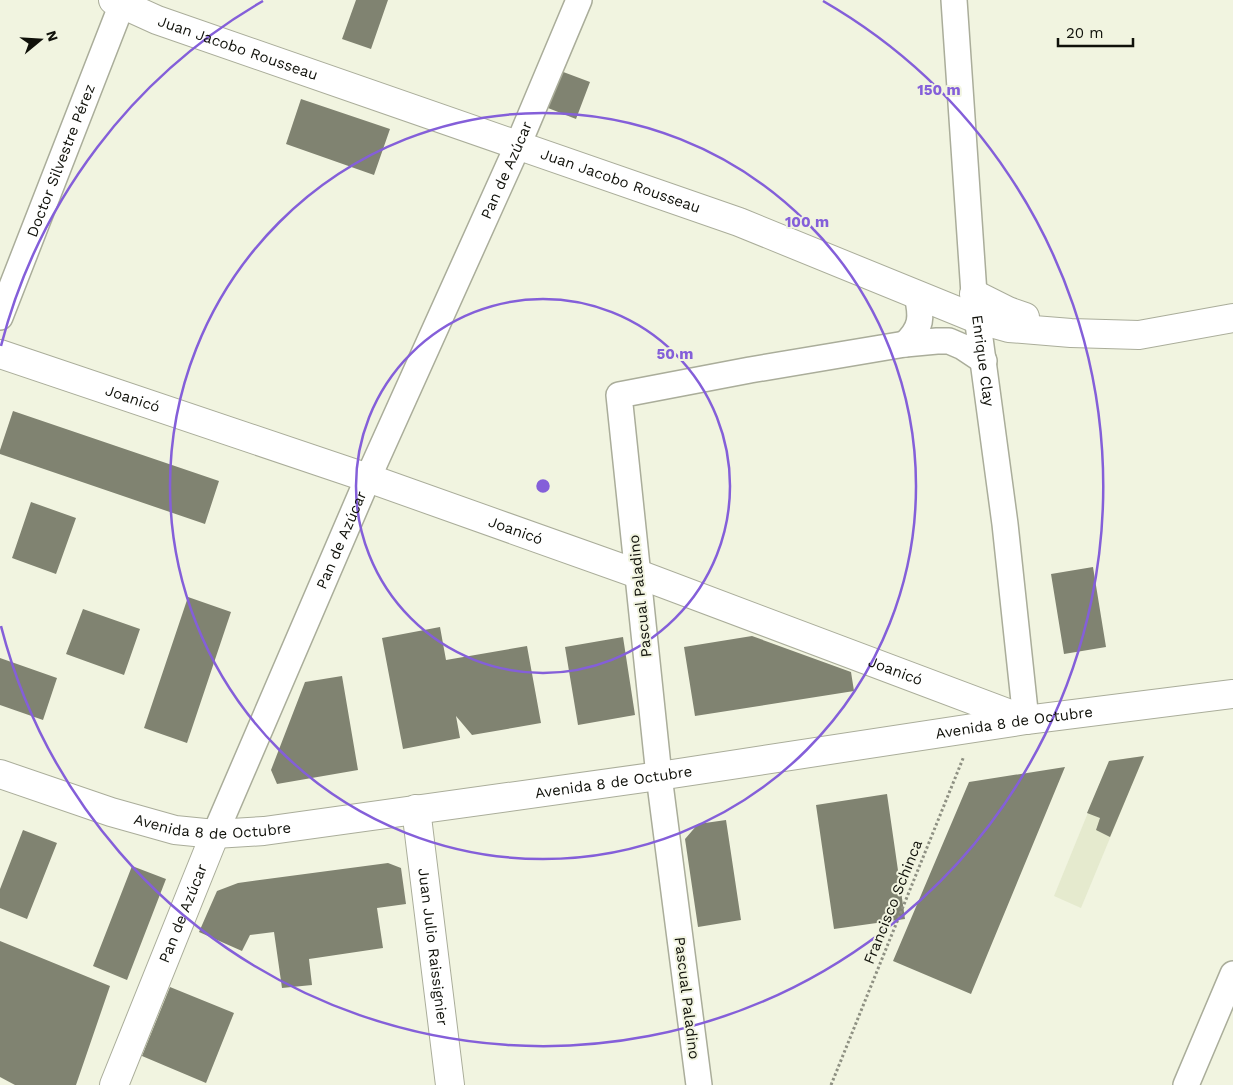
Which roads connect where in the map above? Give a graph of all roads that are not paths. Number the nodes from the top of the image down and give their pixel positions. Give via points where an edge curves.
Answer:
1 (579, 0) edge
2 (954, 0) edge
3 (117, 2) edge
4 (518, 145) junction
5 (917, 295) junction
6 (976, 306) junction
7 (0, 317) edge
8 (1233, 318) edge
9 (905, 344) junction
10 (0, 354) edge
11 (984, 361) junction
12 (368, 478) junction
13 (638, 574) junction
14 (1233, 694) edge
15 (1026, 720) junction
16 (0, 774) edge
17 (659, 776) junction
18 (416, 809) junction
19 (215, 834) junction
20 (1233, 974) edge
21 (114, 1085) edge
22 (450, 1085) edge
23 (698, 1085) edge
24 (1186, 1085) edge

1 - 4 street, Pan de Azúcar
2 - 6 street, Enrique Clay
3 - 4 street, Juan Jacobo Rousseau via 157,20
3 - 7 street, Doctor Silvestre Pérez
4 - 5 street, Juan Jacobo Rousseau via 739,222
4 - 12 street, Pan de Azúcar
5 - 6 street, Juan Jacobo Rousseau
5 - 9 street via 920,323
6 - 8 street, Juan Jacobo Rousseau via 1009,328 1072,333 1139,335
6 - 11 street, Enrique Clay
9 - 11 street, Pascual Paladino via 950,341
9 - 13 street, Pascual Paladino via 619,395
10 - 12 street, Joanicó
11 - 15 street, Enrique Clay
12 - 13 street, Joanicó
12 - 19 street, Pan de Azúcar
13 - 15 street, Joanicó
13 - 17 street, Pascual Paladino
14 - 15 street, Avenida 8 de Octubre
15 - 17 street, Avenida 8 de Octubre
16 - 19 street, Avenida 8 de Octubre via 175,830
17 - 18 street, Avenida 8 de Octubre
17 - 23 street, Pascual Paladino
18 - 19 street, Avenida 8 de Octubre via 264,831
18 - 22 street, Juan Julio Raissignier
19 - 21 street, Pan de Azúcar
20 - 24 street

